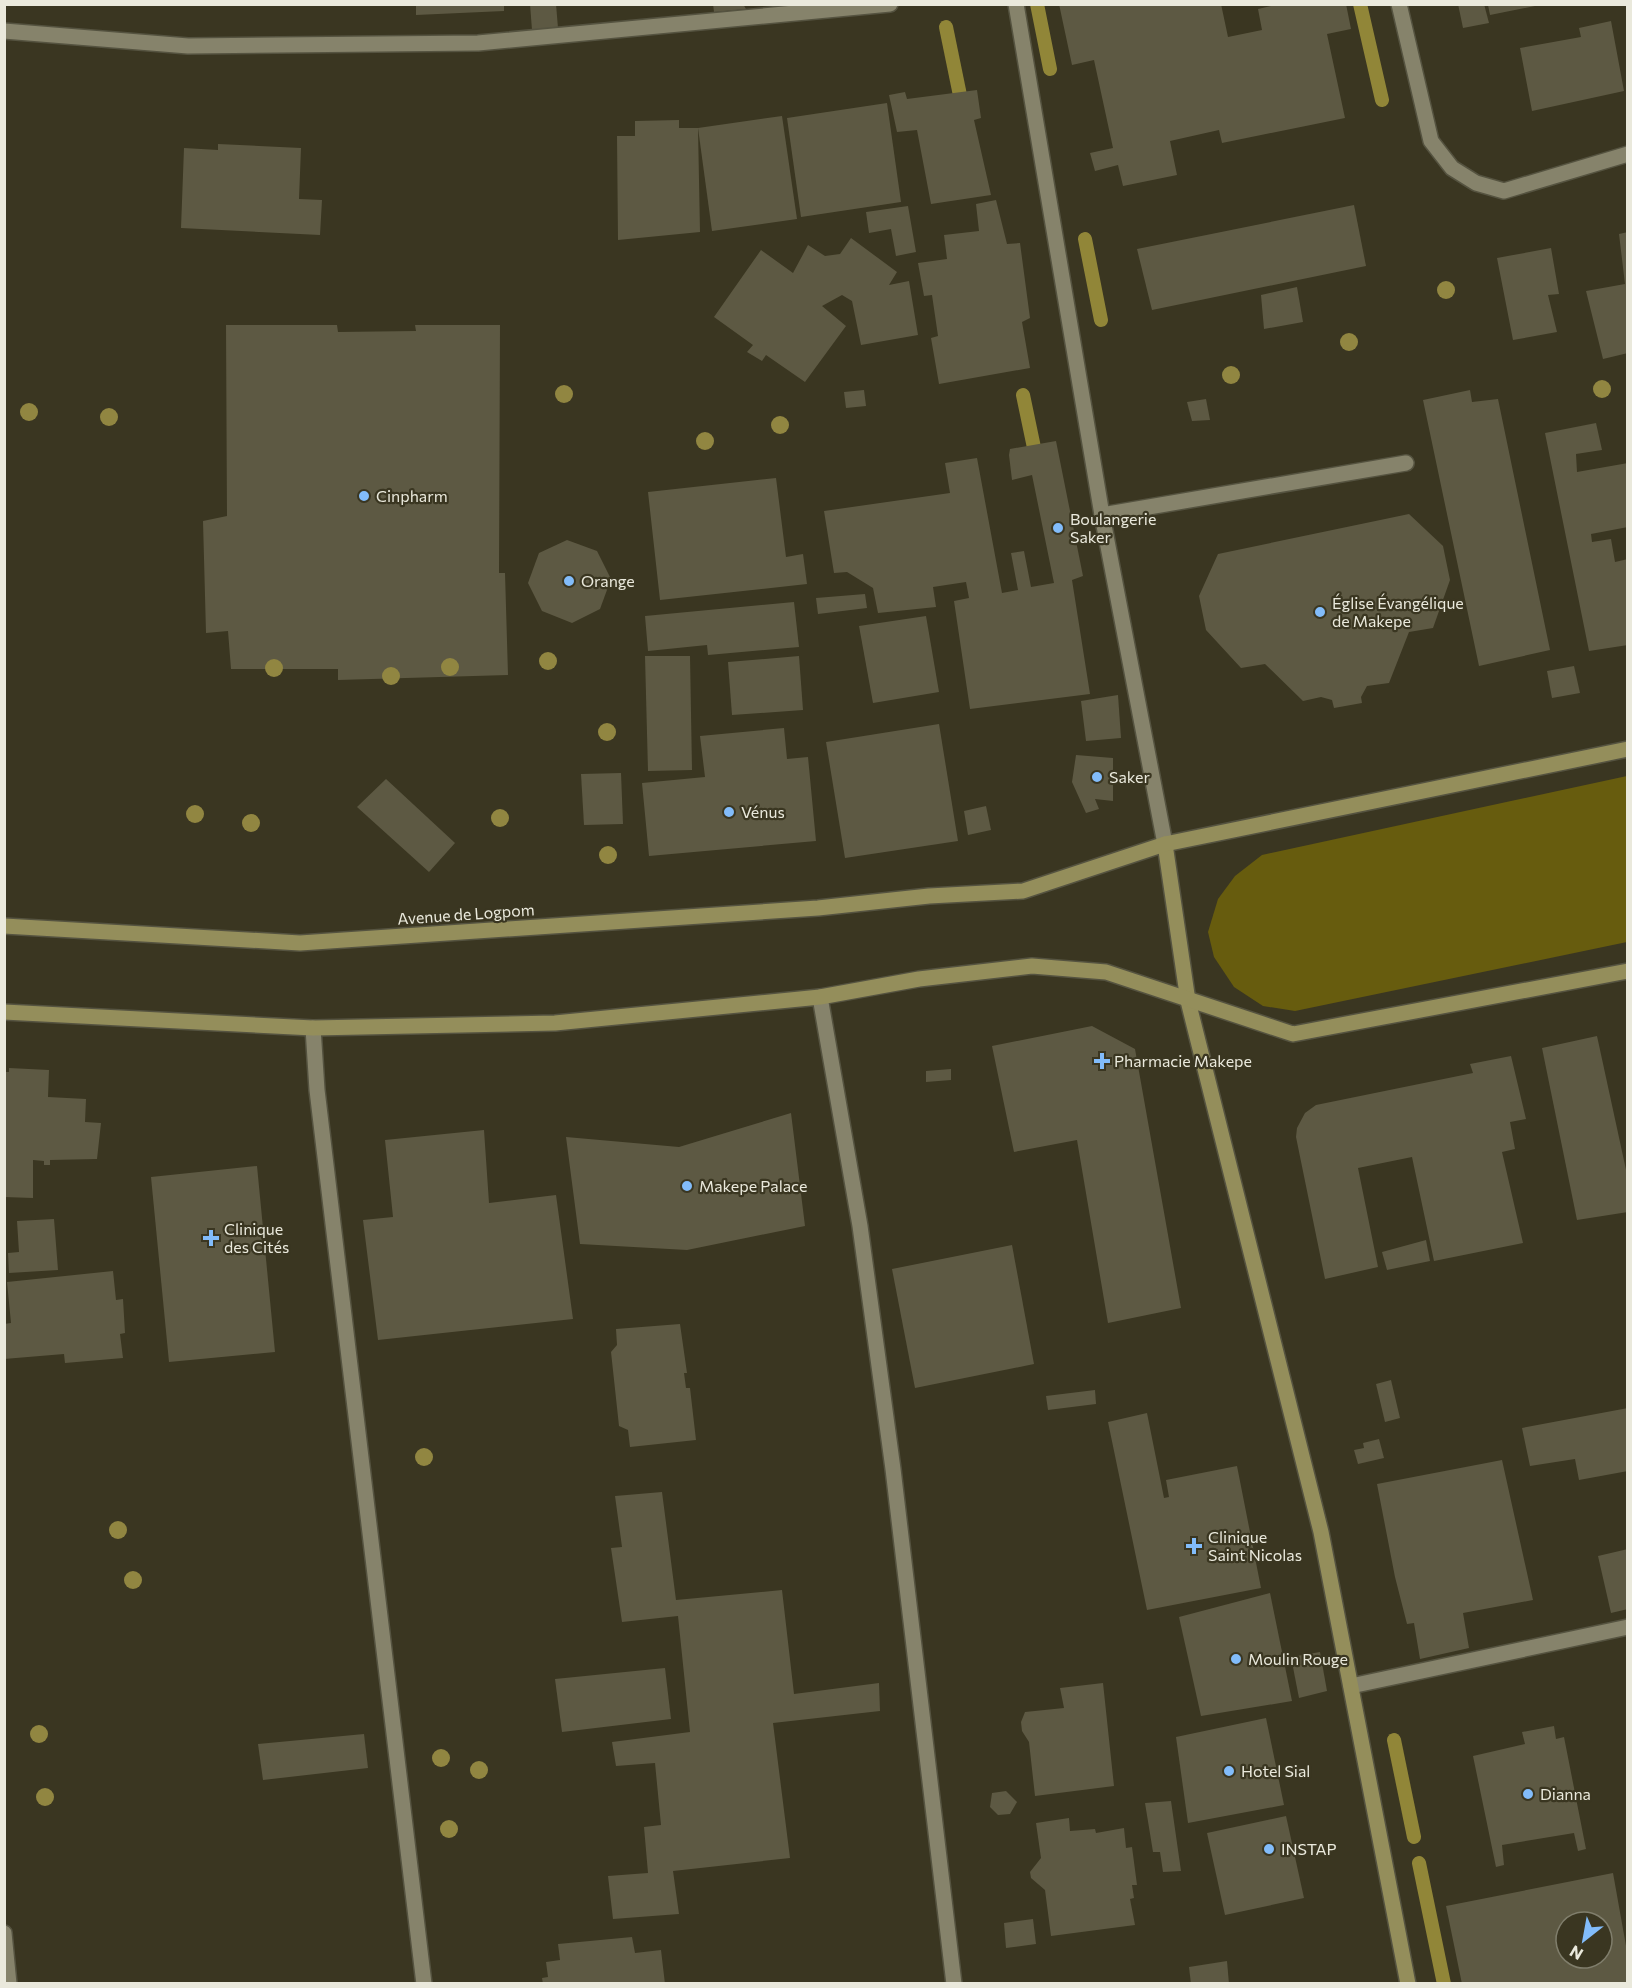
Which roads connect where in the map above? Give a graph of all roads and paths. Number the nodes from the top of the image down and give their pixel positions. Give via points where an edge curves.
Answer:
1 (890, 4) edge
2 (1016, 4) edge
3 (1399, 4) edge
4 (4, 31) edge
5 (1628, 154) edge
6 (1406, 463) dead end
7 (1102, 514) junction
8 (1628, 749) edge
9 (1165, 844) junction
10 (4, 926) edge
11 (1628, 971) edge
12 (820, 997) junction
13 (1188, 1001) junction
14 (4, 1012) edge
15 (313, 1028) junction
16 (1628, 1627) edge
17 (1351, 1686) junction
18 (4, 1933) edge
19 (9, 1983) edge
20 (424, 1983) edge
21 (954, 1983) edge
22 (1408, 1983) edge

1 - 4 street via 478,43 188,46
2 - 7 street
3 - 5 street via 1431,141 1452,168 1476,183 1504,191
6 - 7 street
7 - 9 street
8 - 9 main road, Avenue de Logpom
9 - 10 main road, Avenue de Logpom via 1023,891 806,909 300,943
9 - 13 main road
11 - 13 main road via 1293,1034
12 - 13 main road via 919,979 1032,966 1106,972
12 - 15 main road via 555,1023
12 - 21 street via 860,1226
13 - 17 main road via 1321,1532
14 - 15 main road
15 - 20 street via 316,1090
16 - 17 street
17 - 22 main road
18 - 19 street

